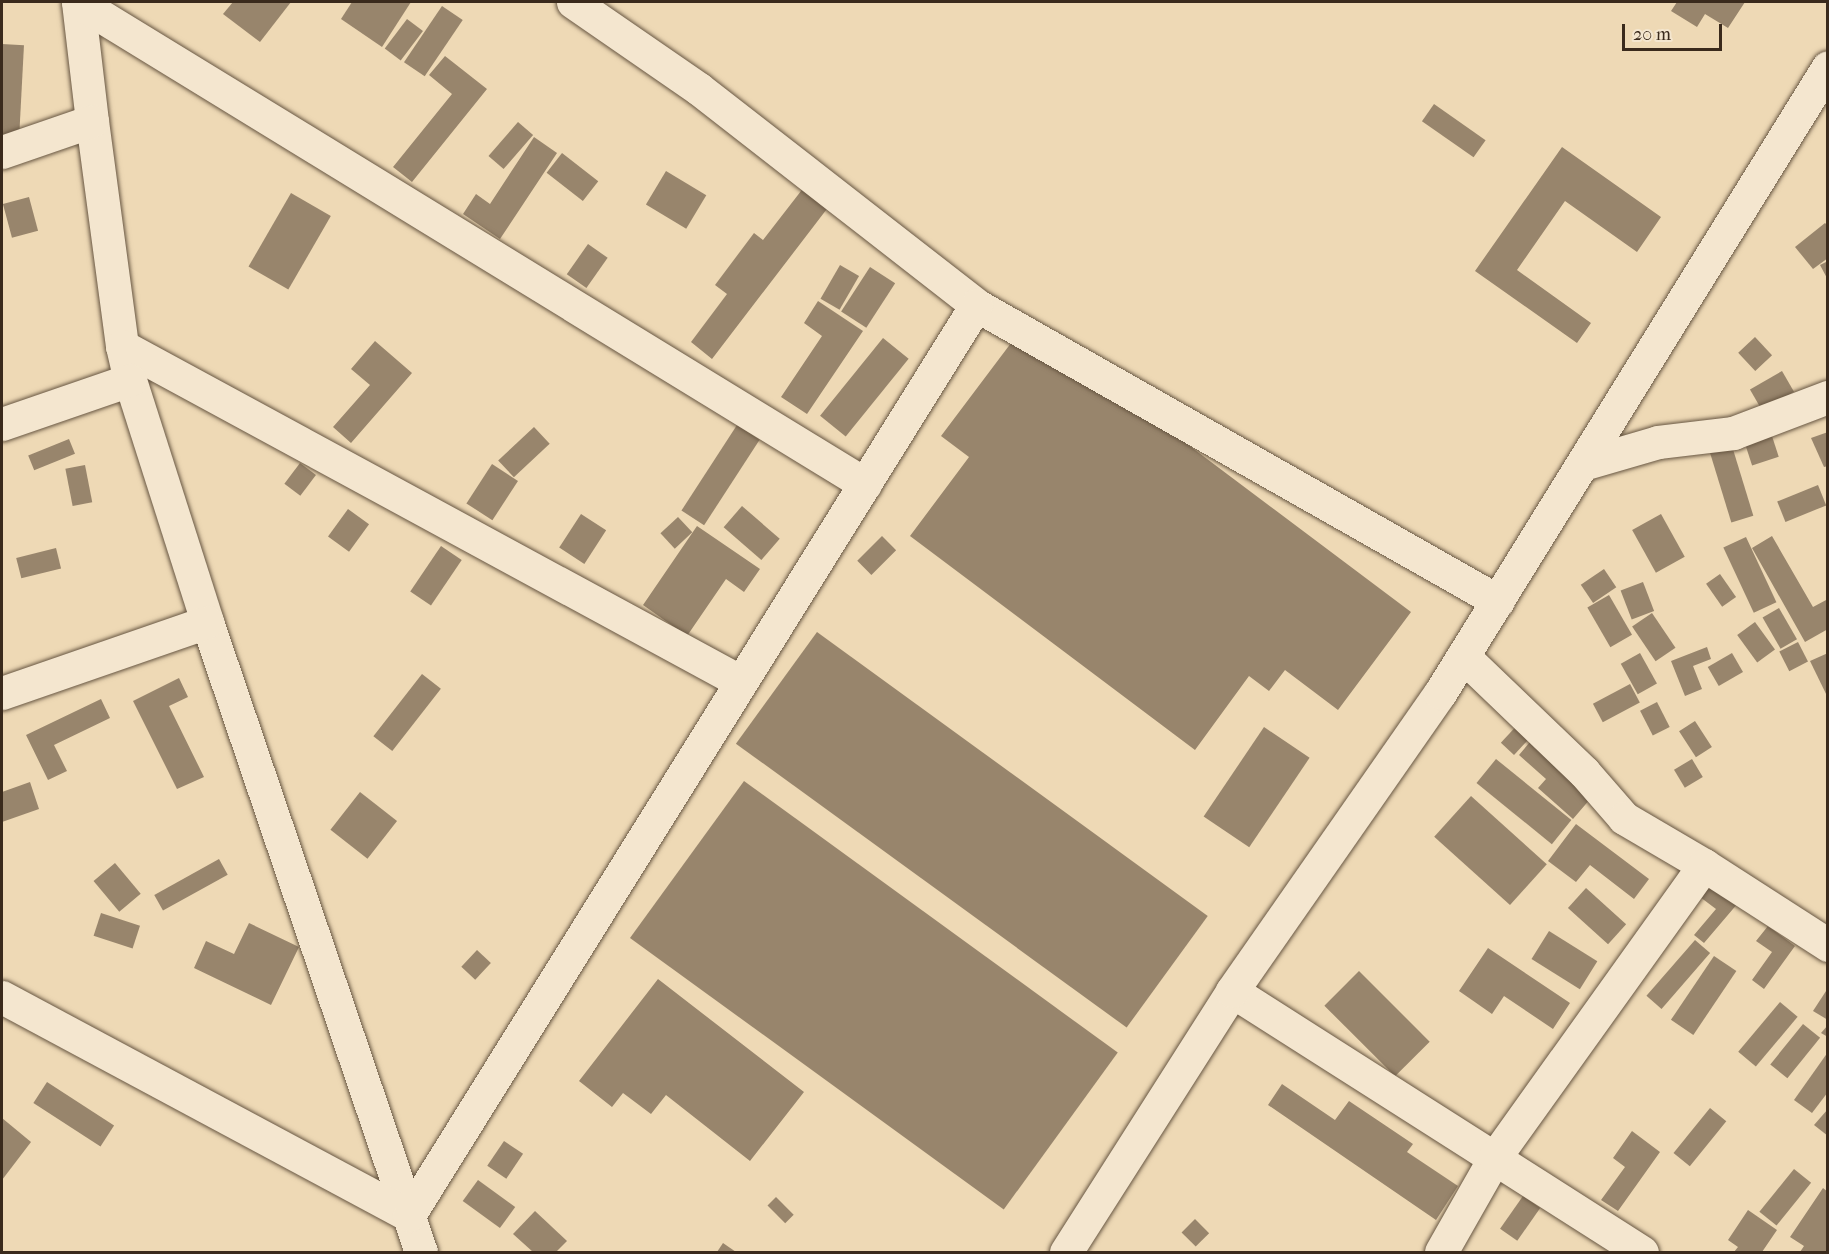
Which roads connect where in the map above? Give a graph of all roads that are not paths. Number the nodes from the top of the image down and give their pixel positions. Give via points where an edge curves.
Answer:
1 (78, 2) edge
2 (573, 2) edge
3 (1827, 67) edge
4 (92, 121) junction
5 (2, 152) edge
6 (976, 305) junction
7 (123, 346) junction
8 (130, 380) junction
9 (1827, 397) edge
10 (2, 424) edge
11 (1583, 464) junction
12 (865, 484) junction
13 (1498, 601) junction
14 (207, 622) junction
15 (1463, 656) junction
16 (741, 682) junction
17 (2, 693) edge
18 (1704, 865) junction
19 (1827, 945) edge
20 (1232, 991) junction
21 (2, 997) edge
22 (1496, 1157) junction
23 (409, 1215) junction
24 (421, 1252) edge
25 (1066, 1252) edge
26 (1441, 1252) edge
27 (1642, 1252) edge

1 - 4 street
1 - 12 street
2 - 6 street via 699,88
3 - 11 street
4 - 5 street
4 - 7 street
6 - 12 street
6 - 13 street
7 - 8 street
7 - 16 street
8 - 10 street
8 - 14 street
9 - 11 street via 1733,433 1658,442
11 - 13 street
12 - 16 street
13 - 15 street
14 - 17 street
14 - 23 street
15 - 18 street via 1584,772 1624,818
15 - 20 street
16 - 23 street
18 - 19 street
18 - 22 street
20 - 22 street
20 - 25 street
21 - 23 street
22 - 26 street
22 - 27 street
23 - 24 street

